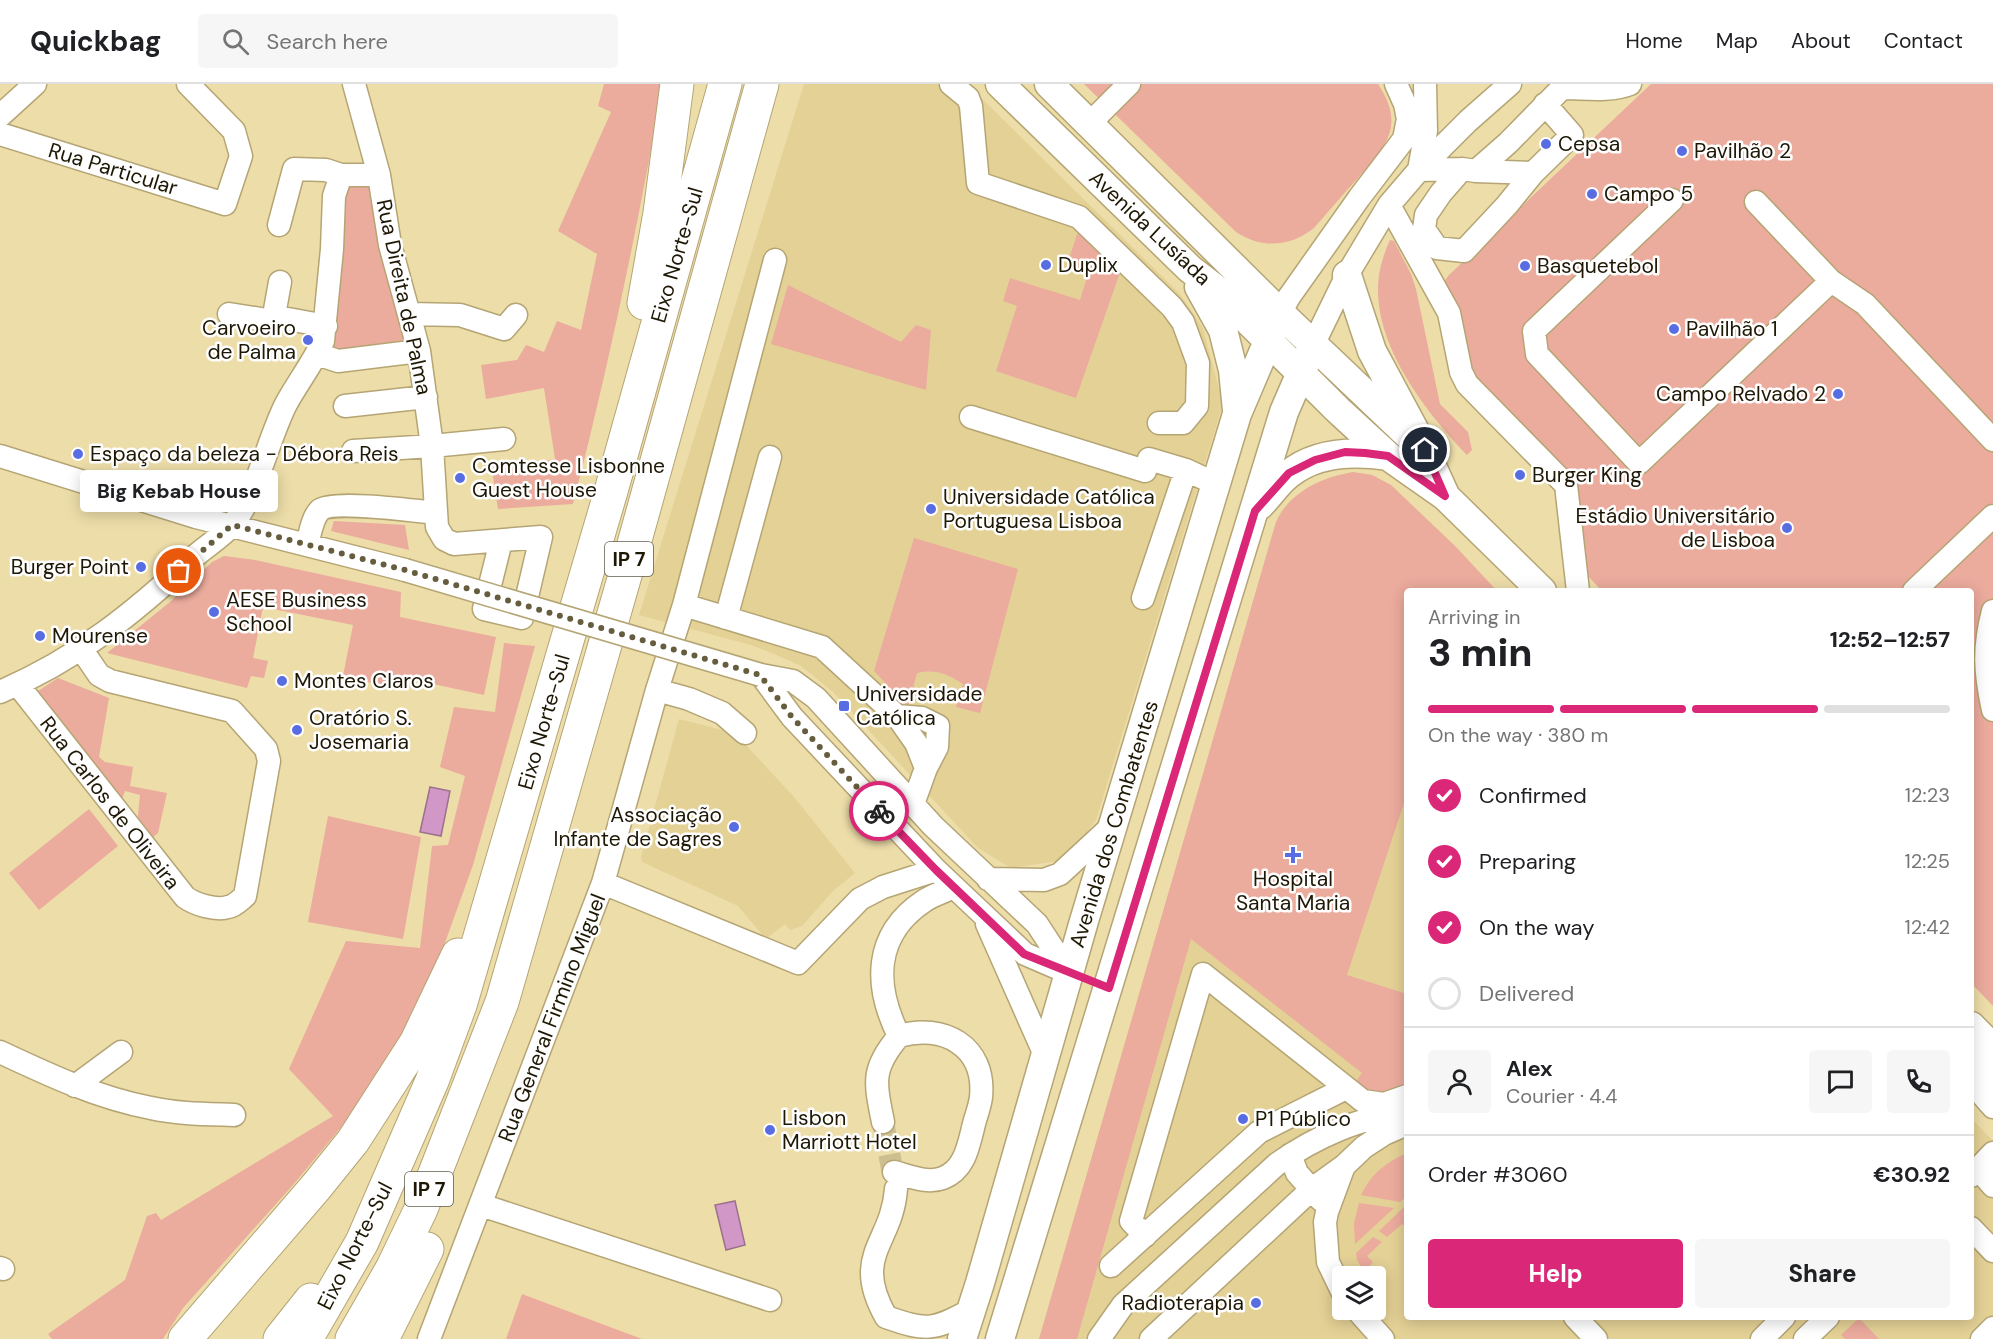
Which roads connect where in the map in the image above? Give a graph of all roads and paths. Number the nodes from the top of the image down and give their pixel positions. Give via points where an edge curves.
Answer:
1 (35, 84) edge
2 (188, 84) edge
3 (354, 84) edge
4 (677, 84) edge
5 (725, 84) edge
6 (762, 84) edge
7 (951, 84) edge
8 (1000, 84) edge
9 (1049, 84) edge
10 (1129, 84) edge
11 (1509, 84) edge
12 (1630, 84) edge
13 (1413, 92) edge
14 (1545, 104) junction
15 (0, 116) edge
16 (1088, 125) junction
17 (0, 134) edge
18 (1419, 170) junction
19 (1469, 170) junction
20 (1533, 173) junction
21 (342, 175) junction
22 (379, 175) junction
23 (1672, 200) dead end
24 (1756, 202) dead end
25 (1389, 205) junction
26 (279, 225) dead end
27 (775, 260) dead end
28 (1190, 269) junction
29 (1347, 275) junction
30 (1832, 281) junction
31 (280, 282) dead end
32 (1280, 313) junction
33 (230, 314) dead end
34 (409, 314) junction
35 (516, 315) dead end
36 (273, 321) junction
37 (326, 326) junction
38 (1269, 341) junction
39 (1313, 345) junction
40 (419, 351) junction
41 (317, 354) junction
42 (1300, 373) junction
43 (426, 397) junction
44 (345, 406) dead end
45 (1237, 414) junction
46 (971, 417) dead end
47 (1159, 423) dead end
48 (504, 439) dead end
49 (1993, 440) edge
50 (432, 446) junction
51 (1425, 450) junction
52 (353, 452) dead end
53 (0, 456) edge
54 (1388, 456) junction
55 (770, 457) dead end
56 (1186, 470) junction
57 (1216, 484) junction
58 (611, 491) junction
59 (1445, 496) junction
60 (1255, 511) junction
61 (436, 513) junction
62 (1993, 516) edge
63 (232, 525) junction
64 (501, 541) junction
65 (307, 545) junction
66 (1539, 588) edge
67 (1578, 588) edge
68 (1917, 588) edge
69 (1143, 598) dead end
70 (684, 605) junction
71 (1993, 611) edge
72 (726, 618) junction
73 (82, 650) junction
74 (760, 675) junction
75 (9, 688) edge
76 (657, 690) junction
77 (1993, 710) edge
78 (746, 733) dead end
79 (913, 804) junction
80 (1113, 825) junction
81 (508, 847) junction
82 (936, 870) junction
83 (988, 879) junction
84 (603, 883) junction
85 (954, 887) junction
86 (983, 914) junction
87 (1069, 973) junction
88 (1109, 988) junction
89 (492, 1032) junction
90 (1974, 1033) edge
91 (899, 1036) junction
92 (121, 1052) dead end
93 (0, 1053) edge
94 (1045, 1055) junction
95 (1986, 1062) edge
96 (75, 1086) junction
97 (1341, 1090) junction
98 (1404, 1097) edge
99 (1993, 1107) edge
100 (234, 1115) dead end
101 (1404, 1118) edge
102 (883, 1122) tunnel mouth
103 (1404, 1124) edge
104 (1377, 1127) junction
105 (401, 1155) junction
106 (1290, 1155) junction
107 (1344, 1166) junction
108 (1981, 1166) edge
109 (1993, 1186) edge
110 (1312, 1189) junction
111 (481, 1204) junction
112 (1326, 1217) junction
113 (1974, 1231) edge
114 (1145, 1236) junction
115 (1993, 1251) edge
116 (1112, 1266) dead end
117 (1332, 1270) edge
118 (770, 1300) dead end
119 (971, 1310) junction
120 (1366, 1320) edge
121 (1578, 1320) edge
122 (1781, 1320) edge
123 (1825, 1320) edge
124 (1993, 1328) edge
125 (191, 1331) edge
126 (280, 1339) edge
127 (306, 1339) edge
128 (352, 1339) edge
129 (382, 1339) edge
130 (429, 1339) edge
131 (962, 1339) edge
132 (1000, 1339) edge
133 (1099, 1339) edge
134 (1151, 1339) edge
135 (1383, 1339) edge
136 (1596, 1339) edge
137 (1762, 1339) edge
138 (1804, 1339) edge
139 (1982, 1339) edge

1 - 15 street
2 - 17 street, Rua Particular via 234,131 241,156 225,204
3 - 22 street, Rua Direita de Palma
4 - 58 highway via 660,213
5 - 58 highway, Eixo Norte-Sul / IP 7
6 - 89 highway, Eixo Norte-Sul / IP 7
7 - 47 street via 968,98 971,106 978,183 1079,218 1183,322 1198,363 1197,406 1183,423
8 - 28 main road, Avenida Lusíada
9 - 16 main road, Avenida Lusíada
10 - 16 street
11 - 18 street
12 - 14 street via 1562,88
13 - 18 street via 1426,130
13 - 32 street via 1404,139
14 - 19 street via 1508,143
14 - 20 street via 1572,135
16 - 32 main road, Avenida Lusíada
18 - 19 street
18 - 25 street
19 - 20 street
19 - 20 street via 1441,193 1426,214 1424,229 1437,248 1464,251
21 - 22 street
21 - 26 street via 294,169
21 - 37 street via 334,196
22 - 34 street, Rua Direita de Palma via 390,245
23 - 30 street via 1534,331 1537,354 1639,463
24 - 30 street
25 - 29 street
25 - 67 street via 1449,313 1467,384 1566,485
27 - 70 street, Rua General Firmino Miguel
28 - 38 main road, Avenida Lusíada
28 - 45 main road via 1223,330 1233,370
29 - 39 street
29 - 51 main road via 1372,351
30 - 49 street via 1865,304
31 - 36 street
32 - 38 main road, Avenida dos Combatentes
32 - 39 main road, Avenida Lusíada
33 - 36 street
34 - 35 street via 460,315 504,329
34 - 40 street, Rua Direita de Palma
36 - 37 street via 288,319
37 - 41 street
38 - 42 main road, Avenida Lusíada
38 - 45 main road, Avenida dos Combatentes
39 - 42 main road, Avenida dos Combatentes
39 - 51 main road, Avenida Lusíada
40 - 41 street via 338,361
40 - 43 street, Rua Direita de Palma
41 - 63 street via 286,405 245,504
42 - 54 main road, Avenida Lusíada
42 - 60 main road, Avenida dos Combatentes via 1284,412
43 - 44 street
43 - 50 street, Rua Direita de Palma
45 - 57 main road, Avenida dos Combatentes
46 - 56 street via 1147,465
48 - 50 street
50 - 52 street
50 - 61 street, Rua Direita de Palma
51 - 59 main road
53 - 63 street
54 - 59 main road, Avenida Lusíada
54 - 60 main road via 1345,452 1315,460 1289,473
55 - 72 street
56 - 57 street
56 - 69 street
57 - 80 main road, Avenida dos Combatentes
58 - 81 highway, Eixo Norte-Sul / IP 7
59 - 66 main road
60 - 88 main road, Avenida dos Combatentes
61 - 64 street via 440,534 449,542
61 - 65 street via 326,507 314,519
62 - 68 street
63 - 65 street
63 - 73 street via 130,615
64 - 64 street via 541,537 522,618 484,609
65 - 74 street, bridge via 405,570
70 - 72 street
70 - 76 street, Rua General Firmino Miguel
71 - 77 street via 1986,638 1986,680
72 - 79 street via 822,646 897,716 916,742 926,768
73 - 75 street
73 - 75 street, Rua Carlos de Oliveira via 99,675 110,681 232,711 268,754 245,896 229,907 218,908 185,897
74 - 79 street via 793,681 816,698
74 - 82 street via 792,717
76 - 78 street via 722,713
76 - 84 street, Rua General Firmino Miguel
79 - 83 street
80 - 83 street via 1060,874 1044,880
80 - 87 main road, Avenida dos Combatentes
81 - 105 highway, Eixo Norte-Sul / IP 7 via 460,1005
81 - 125 highway via 416,1043 390,1086 316,1187
82 - 84 street via 883,887 860,899 798,963
82 - 85 street
83 - 87 street via 1037,924
84 - 111 street, Rua General Firmino Miguel
85 - 86 street
85 - 91 street via 924,901 892,934 883,953 884,1002
86 - 87 street via 1024,954
86 - 94 street
87 - 88 main road
87 - 94 main road, Avenida dos Combatentes
88 - 132 main road, Avenida dos Combatentes
89 - 128 highway, Eixo Norte-Sul / IP 7 via 422,1209
89 - 129 highway via 471,1129 441,1220
90 - 95 main road
91 - 102 street via 877,1070
91 - 119 street via 928,1031 967,1048 976,1062 981,1097 967,1151 958,1168 944,1178 895,1181 895,1206 873,1254 871,1272 878,1303 886,1317 929,1328
92 - 96 street
93 - 96 street
94 - 119 main road, Avenida dos Combatentes
95 - 99 street via 1976,1074 1977,1084
96 - 100 street via 152,1109
97 - 98 street via 1363,1101 1384,1104
97 - 104 street
97 - 114 street via 1259,1132
97 - 114 street via 1203,974 1131,1221
101 - 104 street
103 - 104 street
104 - 106 street via 1347,1127
104 - 107 street
105 - 126 highway via 312,1298
105 - 127 highway, Eixo Norte-Sul / IP 7 via 362,1242
106 - 110 street via 1297,1173
106 - 133 street via 1123,1305
107 - 110 street
107 - 112 street
108 - 109 street
110 - 112 street via 1321,1198
110 - 134 street
111 - 118 street
111 - 130 street, Rua General Firmino Miguel
112 - 117 street via 1328,1262
113 - 115 street
114 - 116 street
119 - 131 main road, Avenida dos Combatentes
120 - 135 street
121 - 136 street
122 - 137 street
123 - 138 street
124 - 139 street

